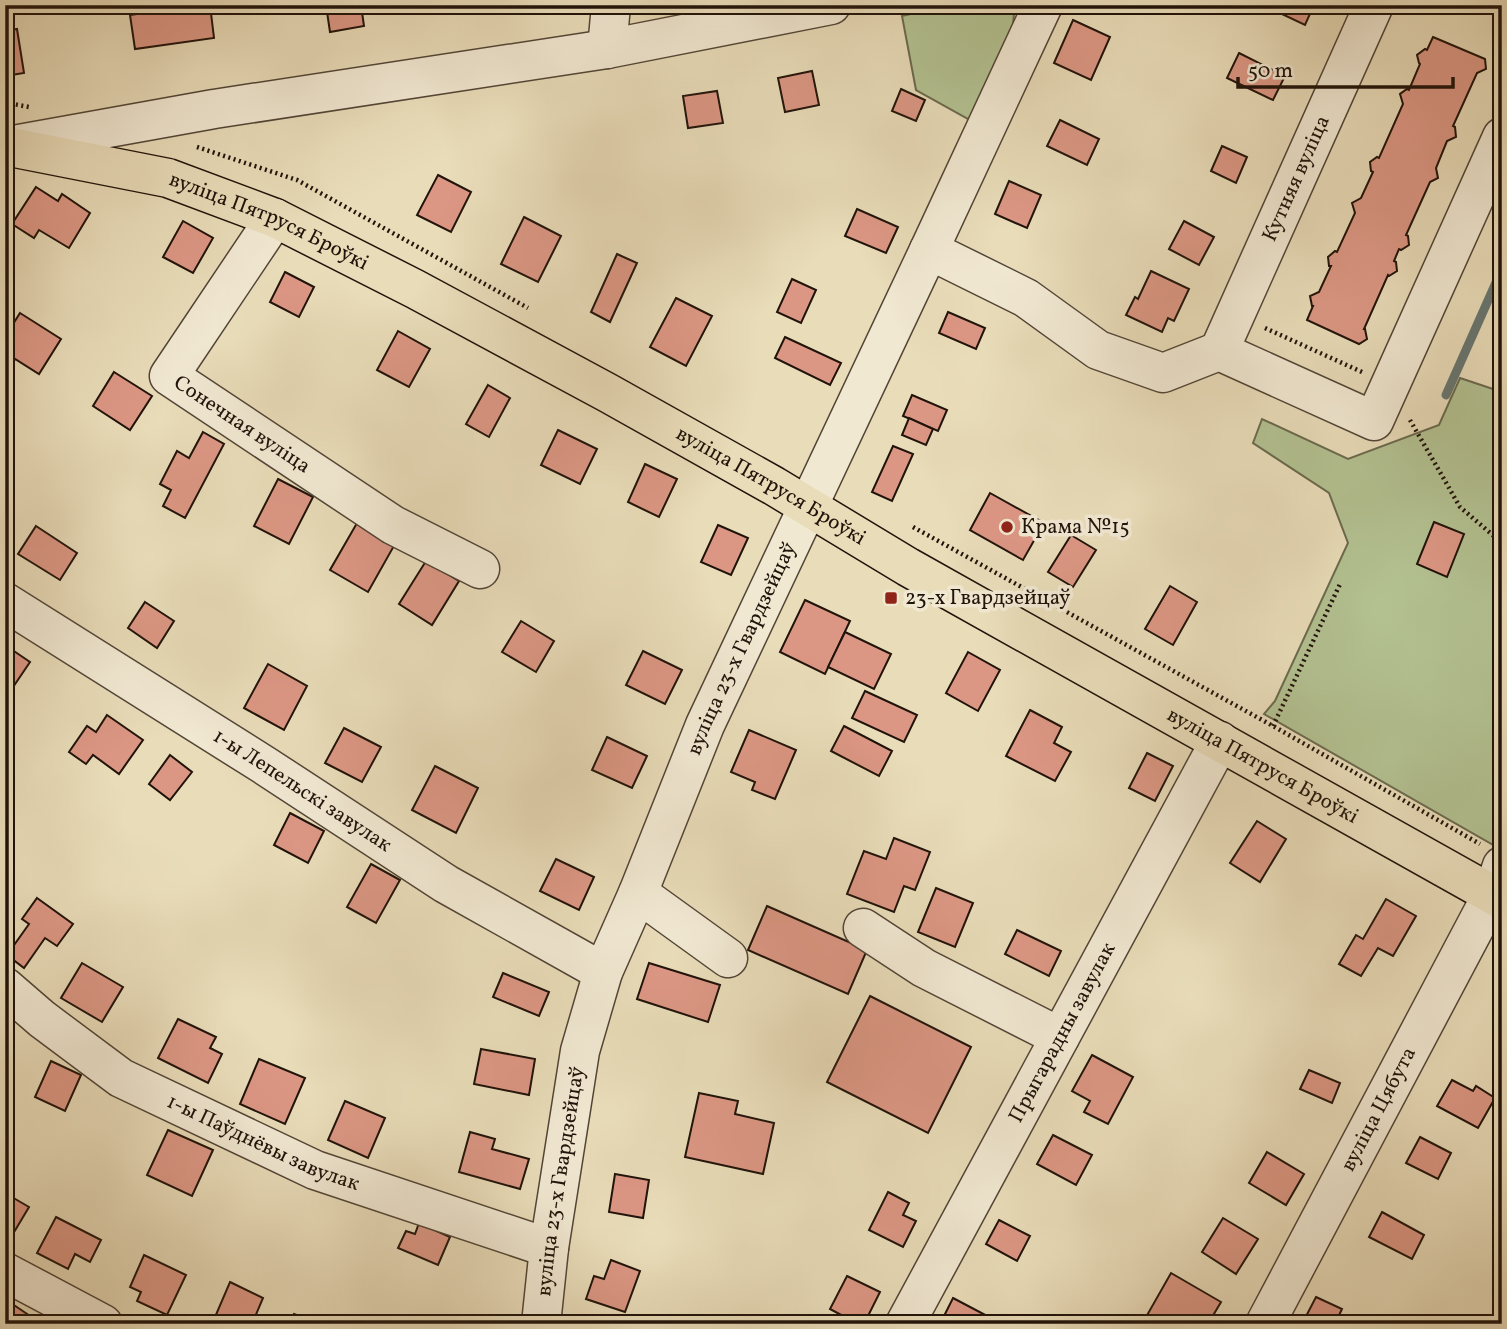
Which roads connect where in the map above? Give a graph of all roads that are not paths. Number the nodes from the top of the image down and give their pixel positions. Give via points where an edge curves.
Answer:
1 (611, 5) edge
2 (831, 5) edge
3 (1043, 5) edge
4 (1374, 5) edge
5 (607, 50) junction
6 (7, 146) edge
7 (1498, 152) edge
8 (275, 218) junction
9 (929, 250) junction
10 (1219, 351) junction
11 (808, 507) junction
12 (480, 569) dead end
13 (5, 602) edge
14 (1220, 741) junction
15 (1496, 877) edge
16 (638, 893) junction
17 (863, 928) dead end
18 (728, 958) dead end
19 (603, 972) junction
20 (5, 987) edge
21 (1060, 1037) junction
22 (549, 1248) junction
23 (5, 1272) edge
24 (103, 1324) edge
25 (541, 1324) edge
26 (905, 1324) edge
27 (1265, 1324) edge

1 - 5 street
2 - 5 street, вуліца Пятруся Броўкі
3 - 9 street, вуліца 23-х Гвардзейцаў
4 - 10 street, Кутняя вуліца
5 - 6 street, вуліца Пятруся Броўкі via 215,109
6 - 8 main road, вуліца Пятруся Броўкі via 168,178
7 - 10 street via 1374,421
8 - 11 main road, вуліца Пятруся Броўкі via 608,393
8 - 12 street, Сонечная вуліца via 169,376 393,525
9 - 10 street via 1026,298 1098,350 1163,373
9 - 11 street, вуліца 23-х Гвардзейцаў
11 - 14 main road, вуліца Пятруся Броўкі
11 - 16 street, вуліца 23-х Гвардзейцаў via 705,725
13 - 19 street, 1-ы Лепельскі завулак via 446,884
14 - 15 main road, вуліца Пятруся Броўкі
14 - 21 street, Прыгарадны завулак
15 - 27 street, вуліца Цябута
16 - 18 street
16 - 19 street, вуліца 23-х Гвардзейцаў
17 - 21 street via 924,968
19 - 22 street, вуліца 23-х Гвардзейцаў via 580,1051
20 - 22 street, 1-ы Паўднёвы завулак via 121,1078 316,1170
21 - 26 street, Прыгарадны завулак
22 - 25 street, вуліца 23-х Гвардзейцаў
23 - 24 street

